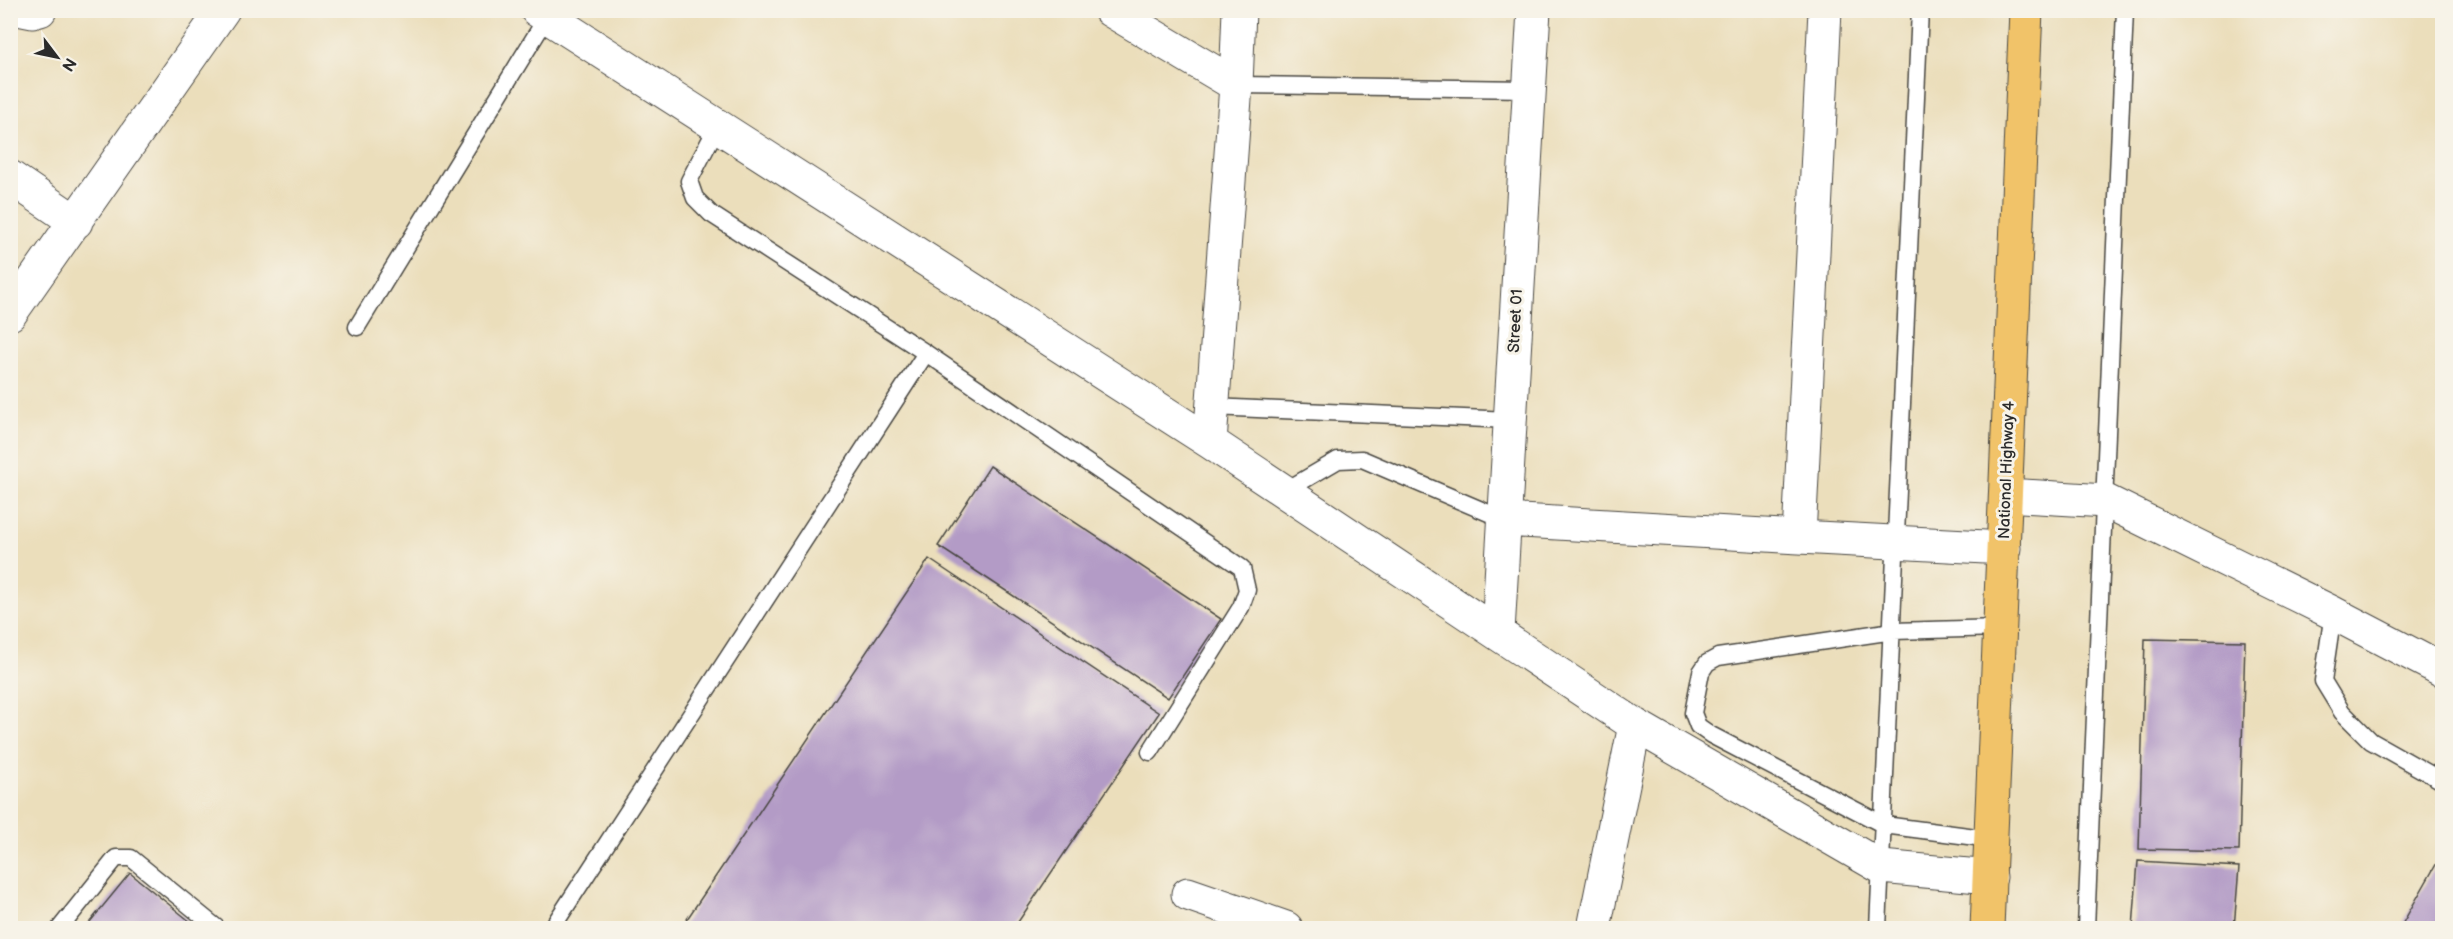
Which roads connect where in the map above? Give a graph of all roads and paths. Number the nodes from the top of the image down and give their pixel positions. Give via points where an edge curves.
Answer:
1 (22, 10) edge
2 (40, 10) edge
3 (223, 10) edge
4 (1110, 10) edge
5 (1239, 10) edge
6 (1534, 10) edge
7 (1825, 10) edge
8 (1920, 10) edge
9 (2026, 10) edge
10 (2125, 10) edge
11 (542, 14) edge
12 (1236, 85) junction
13 (1529, 89) junction
14 (718, 125) junction
15 (10, 177) edge
16 (76, 222) junction
17 (10, 314) edge
18 (357, 327) dead end
19 (926, 353) junction
20 (1213, 407) junction
21 (1510, 420) junction
22 (1210, 442) junction
23 (1285, 491) junction
24 (2006, 495) junction
25 (2106, 501) junction
26 (1505, 520) junction
27 (1799, 537) junction
28 (1897, 543) junction
29 (2004, 549) junction
30 (2333, 613) junction
31 (2000, 628) junction
32 (1893, 631) junction
33 (1498, 632) junction
34 (2442, 669) edge
35 (1635, 725) junction
36 (1150, 752) dead end
37 (2442, 781) edge
38 (1884, 825) junction
39 (1991, 839) junction
40 (1881, 867) junction
41 (1990, 877) junction
42 (1188, 894) dead end
43 (60, 928) edge
44 (217, 928) edge
45 (552, 928) edge
46 (1286, 928) edge
47 (1594, 928) edge
48 (1878, 928) edge
49 (1987, 928) edge
50 (2086, 928) edge

1 - 2 street
3 - 16 street
4 - 12 street
5 - 12 street
6 - 13 street, Street 01
7 - 27 street
8 - 28 lane
9 - 24 highway, National Highway 4
10 - 25 lane
11 - 14 street
11 - 18 lane
12 - 13 lane
12 - 20 street
13 - 21 street, Street 01
14 - 19 lane via 689,182 695,198 711,214
14 - 22 street
15 - 16 street
16 - 17 street
19 - 36 lane via 1242,568 1247,590 1241,607
19 - 45 lane
20 - 21 lane
20 - 22 street
21 - 26 street, Street 01
22 - 23 street
23 - 26 lane via 1338,460 1362,459
23 - 33 street
24 - 25 street
24 - 29 highway, National Highway 4
25 - 30 street
25 - 50 lane
26 - 27 street
26 - 33 street, Street 01
27 - 28 street
28 - 29 street
28 - 32 lane
29 - 31 highway, National Highway 4
30 - 34 street
30 - 37 lane via 2323,681 2342,712 2371,741
31 - 32 lane
31 - 39 highway, National Highway 4
32 - 38 lane
32 - 38 lane via 1718,657 1701,672 1693,713 1698,726 1711,735
33 - 35 street
35 - 40 street
35 - 47 street
38 - 39 lane
38 - 40 lane
39 - 41 highway, National Highway 4
40 - 41 street
40 - 48 lane
41 - 49 highway, National Highway 4
42 - 46 street
43 - 44 lane via 116,858 131,858

